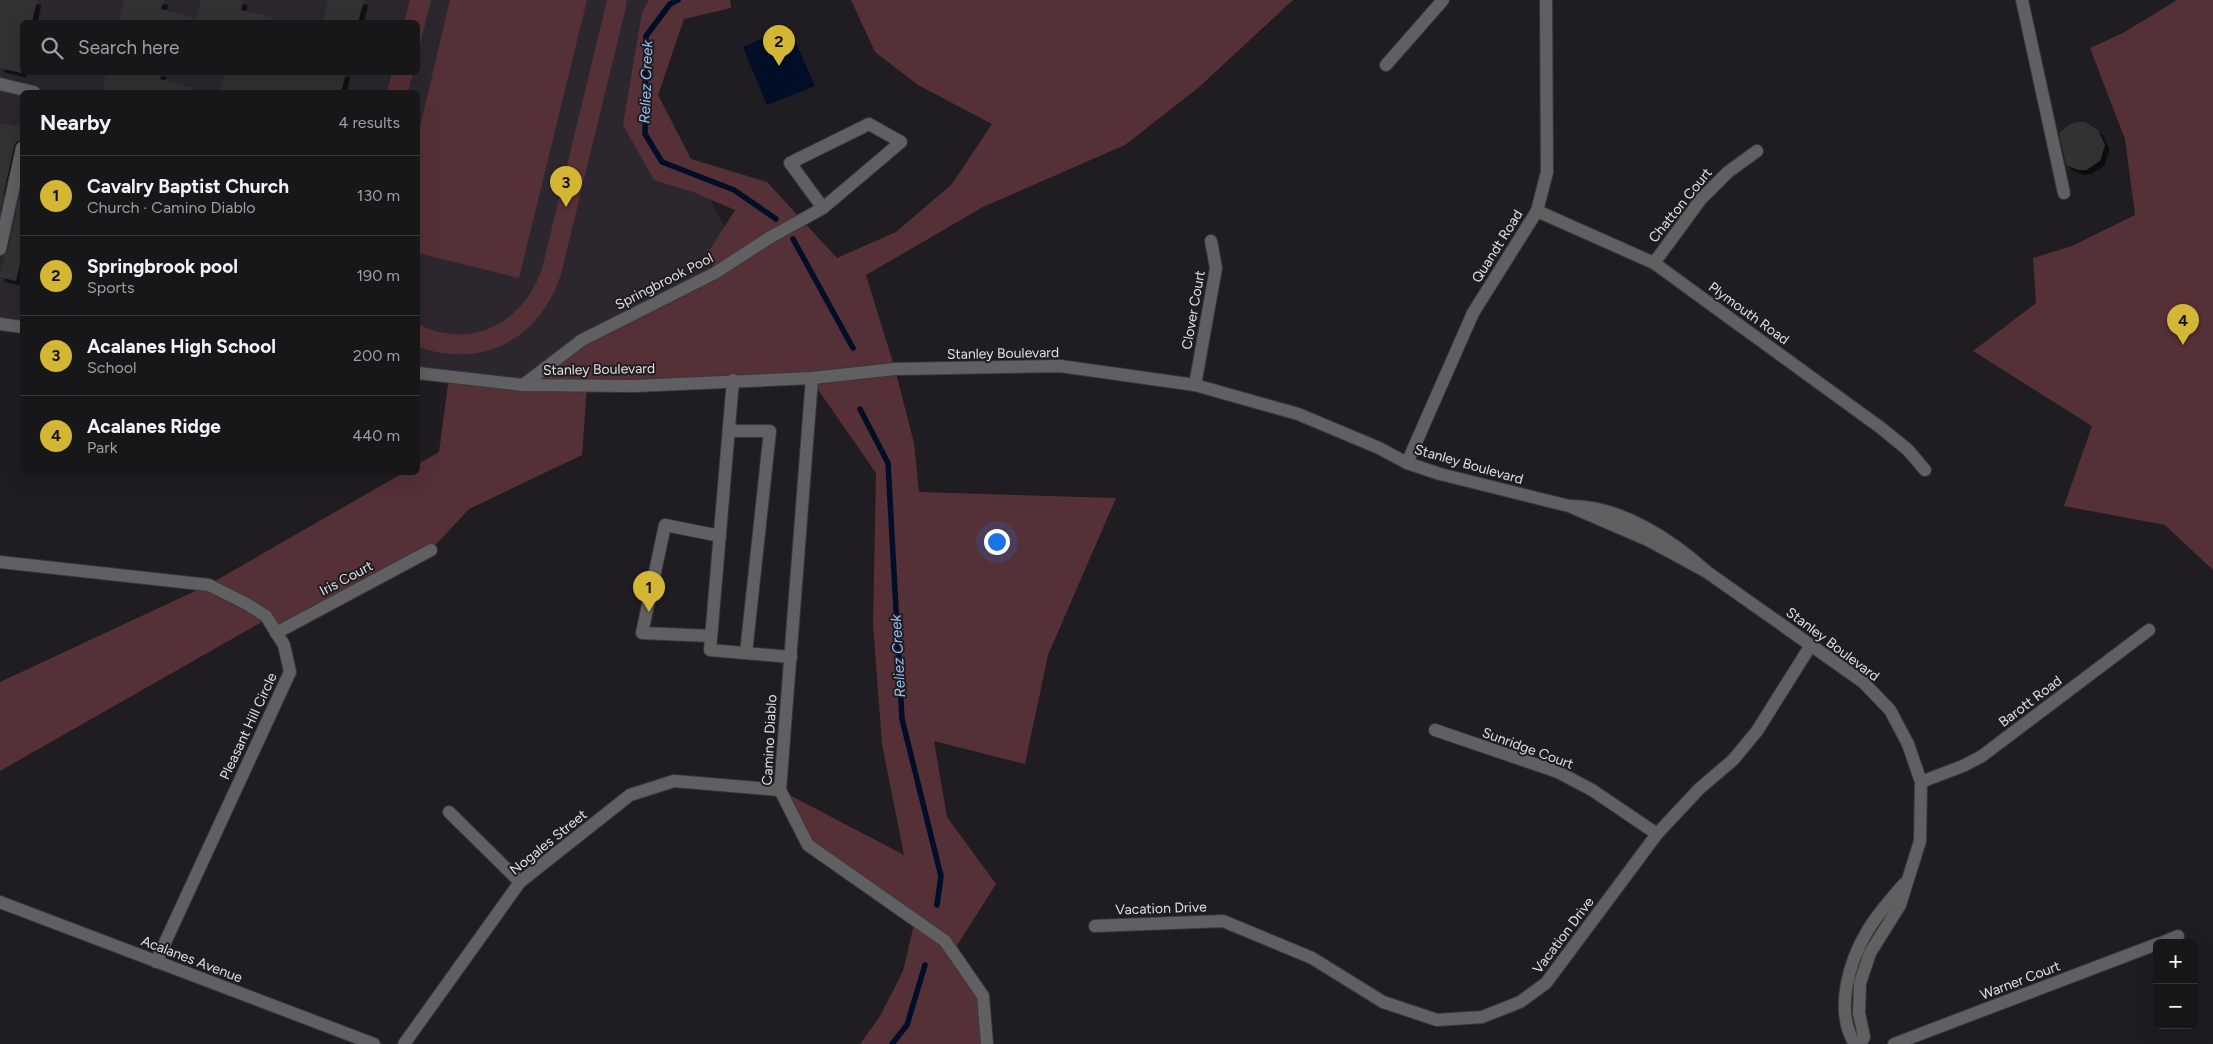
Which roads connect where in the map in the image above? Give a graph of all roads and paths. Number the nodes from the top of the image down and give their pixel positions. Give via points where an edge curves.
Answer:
1 (1443, 0) edge
2 (1546, 0) edge
3 (2022, 0) edge
4 (1386, 66) dead end
5 (0, 84) edge
6 (26, 90) edge
7 (1757, 151) dead end
8 (20, 157) edge
9 (2064, 193) dead end
10 (823, 208) junction
11 (1537, 211) junction
12 (1211, 241) dead end
13 (0, 248) edge
14 (1654, 263) junction
15 (0, 324) edge
16 (20, 327) edge
17 (420, 372) edge
18 (812, 378) junction
19 (733, 380) junction
20 (523, 385) junction
21 (1195, 385) junction
22 (729, 430) junction
23 (1407, 463) junction
24 (1925, 470) dead end
25 (720, 536) junction
26 (431, 550) dead end
27 (0, 562) edge
28 (2149, 630) dead end
29 (276, 633) junction
30 (711, 636) junction
31 (1812, 645) junction
32 (746, 653) junction
33 (790, 657) junction
34 (1435, 730) dead end
35 (1922, 782) junction
36 (780, 790) junction
37 (449, 812) dead end
38 (1657, 834) junction
39 (1907, 880) junction
40 (520, 882) junction
41 (0, 902) edge
42 (1095, 926) dead end
43 (2178, 936) dead end
44 (2171, 939) edge
45 (2153, 946) edge
46 (156, 962) junction
47 (374, 1044) edge
48 (404, 1044) edge
49 (987, 1044) edge
50 (1855, 1044) edge
51 (1860, 1044) edge
52 (1894, 1044) edge

1 - 4 street
2 - 11 street, Quandt Road via 1547,172
3 - 9 street
5 - 6 street
7 - 14 street, Chatton Court via 1728,172 1701,199
8 - 13 street
10 - 10 street, Springbrook Pool via 790,163 869,124 902,142
10 - 20 street, Springbrook Pool via 768,238 715,273 582,340
11 - 14 street, Plymouth Road
11 - 23 street, Quandt Road via 1473,313
12 - 21 street, Clover Court via 1216,268
14 - 24 street, Plymouth Road via 1881,428 1908,450
15 - 16 street
17 - 20 street, Stanley Boulevard
18 - 19 street, Stanley Boulevard
18 - 21 street, Stanley Boulevard via 895,369 1060,366
18 - 33 street, Camino Diablo
19 - 20 street, Stanley Boulevard via 634,386
19 - 22 street
21 - 23 street, Stanley Boulevard via 1298,414
22 - 25 street
22 - 32 street via 770,431
23 - 31 street, Stanley Boulevard via 1569,506 1588,506 1651,530
25 - 30 street
25 - 30 street via 665,525 642,633
26 - 29 street, Iris Court
27 - 29 street, Pleasant Hill Circle via 208,585 266,616
28 - 35 street, Barott Road via 1982,756
29 - 46 street, Pleasant Hill Circle via 284,645 290,672
30 - 32 street via 710,650
31 - 35 street, Stanley Boulevard via 1862,682 1890,710 1908,744
31 - 38 street, Vacation Drive via 1757,731 1733,760 1699,789
32 - 33 street
33 - 36 street, Camino Diablo
34 - 38 street, Sunridge Court via 1558,772 1592,790
35 - 39 street, Stanley Boulevard via 1920,841
36 - 40 street, Nogales Street via 674,781 630,795
36 - 49 street, Camino Diablo via 808,845 945,942 983,996
37 - 40 street
38 - 42 street, Vacation Drive via 1546,983 1520,1002 1482,1017 1437,1020 1384,1002 1312,958 1223,921
39 - 50 street, Stanley Boulevard via 1868,930 1856,952 1847,982 1845,1012 1850,1037
39 - 51 street, Stanley Boulevard via 1900,905 1870,953 1860,983 1859,1013 1864,1037
40 - 48 street, Nogales Street
41 - 46 street, Acalanes Avenue
43 - 44 street
45 - 52 street, Warner Court
46 - 47 street, Acalanes Avenue

